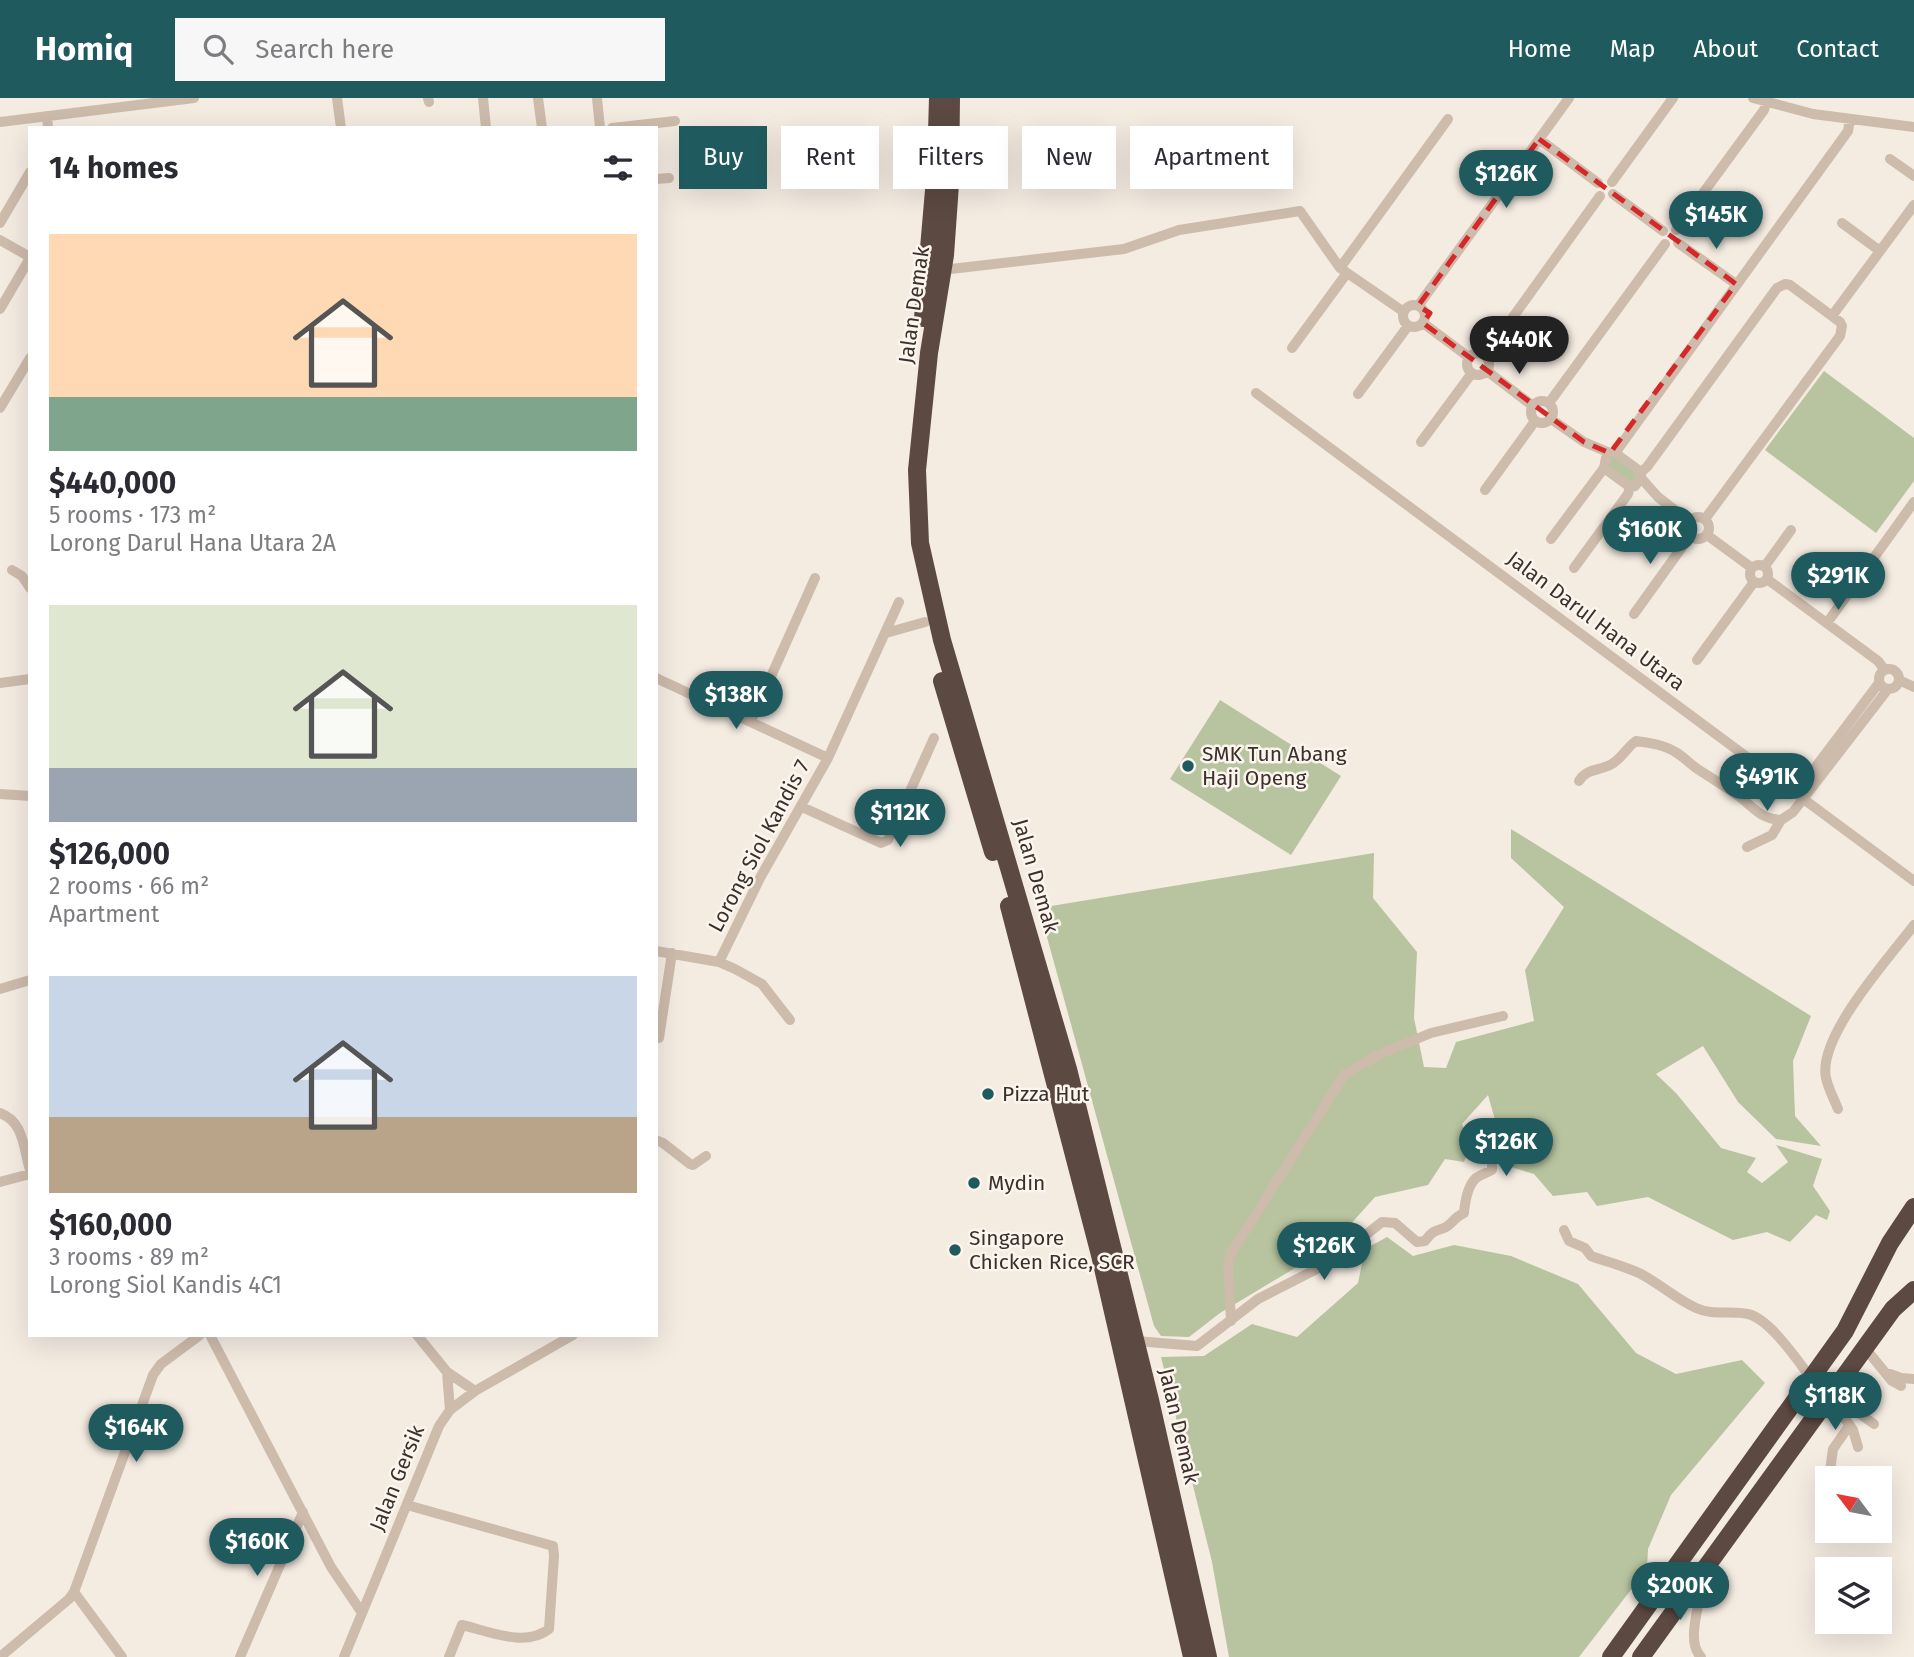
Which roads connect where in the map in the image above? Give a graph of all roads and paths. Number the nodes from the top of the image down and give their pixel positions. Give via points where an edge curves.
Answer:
1 (194, 98) edge
2 (337, 98) edge
3 (483, 98) edge
4 (538, 98) edge
5 (597, 98) edge
6 (937, 98) edge
7 (951, 98) edge
8 (1569, 98) edge
9 (1673, 98) edge
10 (1753, 98) edge
11 (1766, 103) junction
12 (47, 116) junction
13 (1448, 119) dead end
14 (1850, 120) junction
15 (675, 121) dead end
16 (0, 122) edge
17 (48, 126) edge
18 (341, 126) edge
19 (486, 126) edge
20 (542, 126) edge
21 (600, 126) edge
22 (630, 126) edge
23 (1914, 127) edge
24 (1539, 139) junction
25 (1890, 159) dead end
26 (28, 175) edge
27 (1914, 176) edge
28 (670, 178) dead end
29 (658, 179) edge
30 (1612, 182) junction
31 (1598, 183) junction
32 (1613, 194) junction
33 (1600, 196) junction
34 (1914, 205) edge
35 (0, 223) edge
36 (1842, 223) dead end
37 (1676, 229) junction
38 (1663, 231) junction
39 (0, 240) edge
40 (1678, 243) junction
41 (1665, 244) junction
42 (1880, 251) junction
43 (28, 257) edge
44 (28, 261) edge
45 (943, 270) junction
46 (1343, 270) junction
47 (1736, 284) junction
48 (1418, 306) junction
49 (0, 309) edge
50 (1404, 312) junction
51 (1832, 316) junction
52 (1423, 323) junction
53 (1408, 326) junction
54 (1292, 348) dead end
55 (1485, 356) junction
56 (1470, 358) junction
57 (28, 361) edge
58 (1487, 371) junction
59 (1472, 373) junction
60 (1256, 393) dead end
61 (1358, 394) dead end
62 (1549, 403) junction
63 (1533, 406) junction
64 (0, 408) edge
65 (1551, 419) junction
66 (1535, 421) junction
67 (1421, 442) dead end
68 (1584, 442) junction
69 (1613, 453) junction
70 (1604, 466) junction
71 (1637, 481) junction
72 (1485, 490) dead end
73 (1914, 502) edge
74 (1705, 519) junction
75 (1689, 521) junction
76 (1791, 530) dead end
77 (1707, 535) junction
78 (1690, 537) junction
79 (1550, 539) dead end
80 (1765, 566) junction
81 (1574, 568) dead end
82 (1752, 568) junction
83 (12, 570) dead end
84 (815, 578) dead end
85 (1767, 579) junction
86 (1754, 582) junction
87 (28, 585) edge
88 (899, 602) dead end
89 (1634, 614) dead end
90 (925, 622) junction
91 (1826, 623) junction
92 (886, 633) junction
93 (1697, 660) dead end
94 (1884, 669) junction
95 (28, 679) edge
96 (658, 679) edge
97 (1899, 680) junction
98 (0, 683) edge
99 (1884, 686) junction
100 (1914, 687) edge
101 (751, 721) junction
102 (934, 738) dead end
103 (828, 758) junction
104 (1579, 781) dead end
105 (0, 794) edge
106 (28, 796) edge
107 (1800, 796) junction
108 (802, 807) junction
109 (1780, 820) junction
110 (1747, 847) dead end
111 (1914, 870) edge
112 (1902, 872) junction
113 (1914, 881) edge
114 (1914, 925) edge
115 (658, 951) edge
116 (671, 953) junction
117 (719, 962) junction
118 (28, 981) edge
119 (0, 989) edge
120 (1503, 1016) dead end
121 (790, 1020) dead end
122 (659, 1038) dead end
123 (1838, 1109) dead end
124 (0, 1113) edge
125 (1483, 1136) dead end
126 (658, 1141) edge
127 (706, 1156) dead end
128 (28, 1164) edge
129 (28, 1173) edge
130 (0, 1182) edge
131 (1914, 1207) edge
132 (1564, 1230) dead end
133 (1914, 1290) edge
134 (1231, 1321) junction
135 (197, 1337) edge
136 (211, 1337) edge
137 (420, 1337) edge
138 (570, 1337) edge
139 (1136, 1341) junction
140 (1865, 1348) junction
141 (447, 1372) junction
142 (1887, 1373) junction
143 (1811, 1378) junction
144 (1914, 1378) edge
145 (1901, 1385) dead end
146 (475, 1391) junction
147 (1827, 1401) junction
148 (450, 1410) junction
149 (1874, 1424) dead end
150 (1849, 1426) junction
151 (1858, 1447) dead end
152 (1831, 1466) edge
153 (407, 1506) junction
154 (303, 1512) junction
155 (1702, 1573) junction
156 (74, 1592) junction
157 (362, 1613) junction
158 (0, 1657) edge
159 (121, 1657) edge
160 (240, 1657) edge
161 (344, 1657) edge
162 (449, 1657) edge
163 (1192, 1657) edge
164 (1208, 1657) edge
165 (1611, 1657) edge
166 (1640, 1657) edge
167 (1702, 1657) edge

1 - 12 street
2 - 18 street
3 - 19 street
4 - 20 street
5 - 21 street
6 - 90 highway, Jalan Demak via 934,203 911,412 906,504 910,553
7 - 45 highway, Jalan Demak
8 - 24 street
9 - 30 street
10 - 11 street
11 - 14 street
11 - 37 street
12 - 16 street
12 - 17 street
13 - 46 street
14 - 23 street
14 - 47 street via 1848,131
15 - 22 street
24 - 31 street
24 - 48 street
25 - 27 street
26 - 35 street
28 - 29 street
30 - 31 street
30 - 32 street
31 - 33 street
32 - 33 street
32 - 38 street
33 - 55 street
34 - 42 street
36 - 42 street
37 - 38 street
37 - 40 street
38 - 41 street
39 - 43 street
40 - 41 street
40 - 47 street
41 - 62 street
42 - 51 street
44 - 49 street
45 - 46 street via 1124,249 1179,230 1289,211 1300,211
45 - 139 highway, Jalan Demak via 920,431 920,543 942,640 1068,1069
46 - 50 street
46 - 54 street
47 - 69 street
48 - 50 street
48 - 52 street via 1425,314
50 - 53 street
51 - 71 street via 1790,285 1777,288
51 - 74 street via 1842,326 1840,336
52 - 53 street
52 - 56 street
53 - 61 street
55 - 56 street
55 - 58 street
56 - 59 street via 1467,365
57 - 64 street
58 - 59 street
58 - 63 street
59 - 67 street
60 - 107 street, Jalan Darul Hana Utara
62 - 63 street
62 - 65 street
63 - 66 street
65 - 66 street
65 - 68 street
66 - 72 street
68 - 69 street
68 - 70 street
69 - 70 street
69 - 71 street
70 - 71 street
70 - 79 street
71 - 75 street
71 - 81 street
73 - 91 street
74 - 75 street
74 - 77 street
75 - 78 street
76 - 80 street
77 - 78 street
77 - 82 street
78 - 89 street
80 - 82 street
80 - 85 street
82 - 86 street
83 - 87 street
84 - 101 street
85 - 86 street
85 - 91 street
86 - 93 street
88 - 92 street, Lorong Siol Kandis 7
90 - 92 street
90 - 163 highway, Jalan Demak via 1011,914 1100,1255
91 - 94 street
92 - 103 street, Lorong Siol Kandis 7
94 - 97 street via 1895,670
94 - 99 street via 1879,676
95 - 98 street
96 - 101 street
97 - 99 street via 1895,687
97 - 100 street
99 - 107 street
101 - 103 street
102 - 108 street via 888,839 881,843
103 - 108 street, Lorong Siol Kandis 7
104 - 109 street via 1584,773 1619,759 1636,741 1646,742 1679,754 1761,816
105 - 106 street
107 - 109 street via 1793,812
107 - 112 street, Jalan Darul Hana Utara
108 - 117 street, Lorong Siol Kandis 7 via 760,878
109 - 110 street via 1772,835
111 - 112 street
112 - 113 street, Jalan Darul Hana Utara
114 - 123 street via 1839,1024 1827,1051 1825,1077
115 - 116 street
116 - 117 street
116 - 122 street
117 - 121 street via 762,984
118 - 119 street
120 - 134 street via 1431,1033 1344,1075 1232,1252 1228,1265
124 - 128 street via 19,1126
125 - 134 street via 1492,1170 1472,1183 1464,1213 1448,1226 1433,1231 1422,1242 1395,1223 1382,1222 1350,1252 1258,1299
126 - 127 street via 693,1165
129 - 130 street
131 - 143 highway via 1845,1331
132 - 143 street via 1569,1241 1591,1256 1640,1274 1694,1307 1709,1313 1751,1314 1779,1338
133 - 140 highway via 1893,1309
134 - 139 street via 1197,1346
135 - 156 street via 153,1374
136 - 154 street
137 - 141 street
138 - 146 street, Jalan Gersik
139 - 164 highway, Jalan Demak
140 - 142 street
140 - 147 highway
141 - 146 street
141 - 148 street
142 - 144 street
142 - 145 street
143 - 165 highway
146 - 148 street, Jalan Gersik
147 - 149 street
147 - 150 street
147 - 155 highway
148 - 153 street, Jalan Gersik
150 - 151 street
150 - 152 street via 1833,1449
153 - 157 street, Jalan Gersik
153 - 162 street via 553,1546 549,1629 540,1637 524,1639 462,1625
154 - 157 street via 331,1567
154 - 160 street
155 - 166 highway
155 - 167 street via 1703,1592 1694,1632
156 - 158 street
156 - 159 street
157 - 161 street, Jalan Gersik

